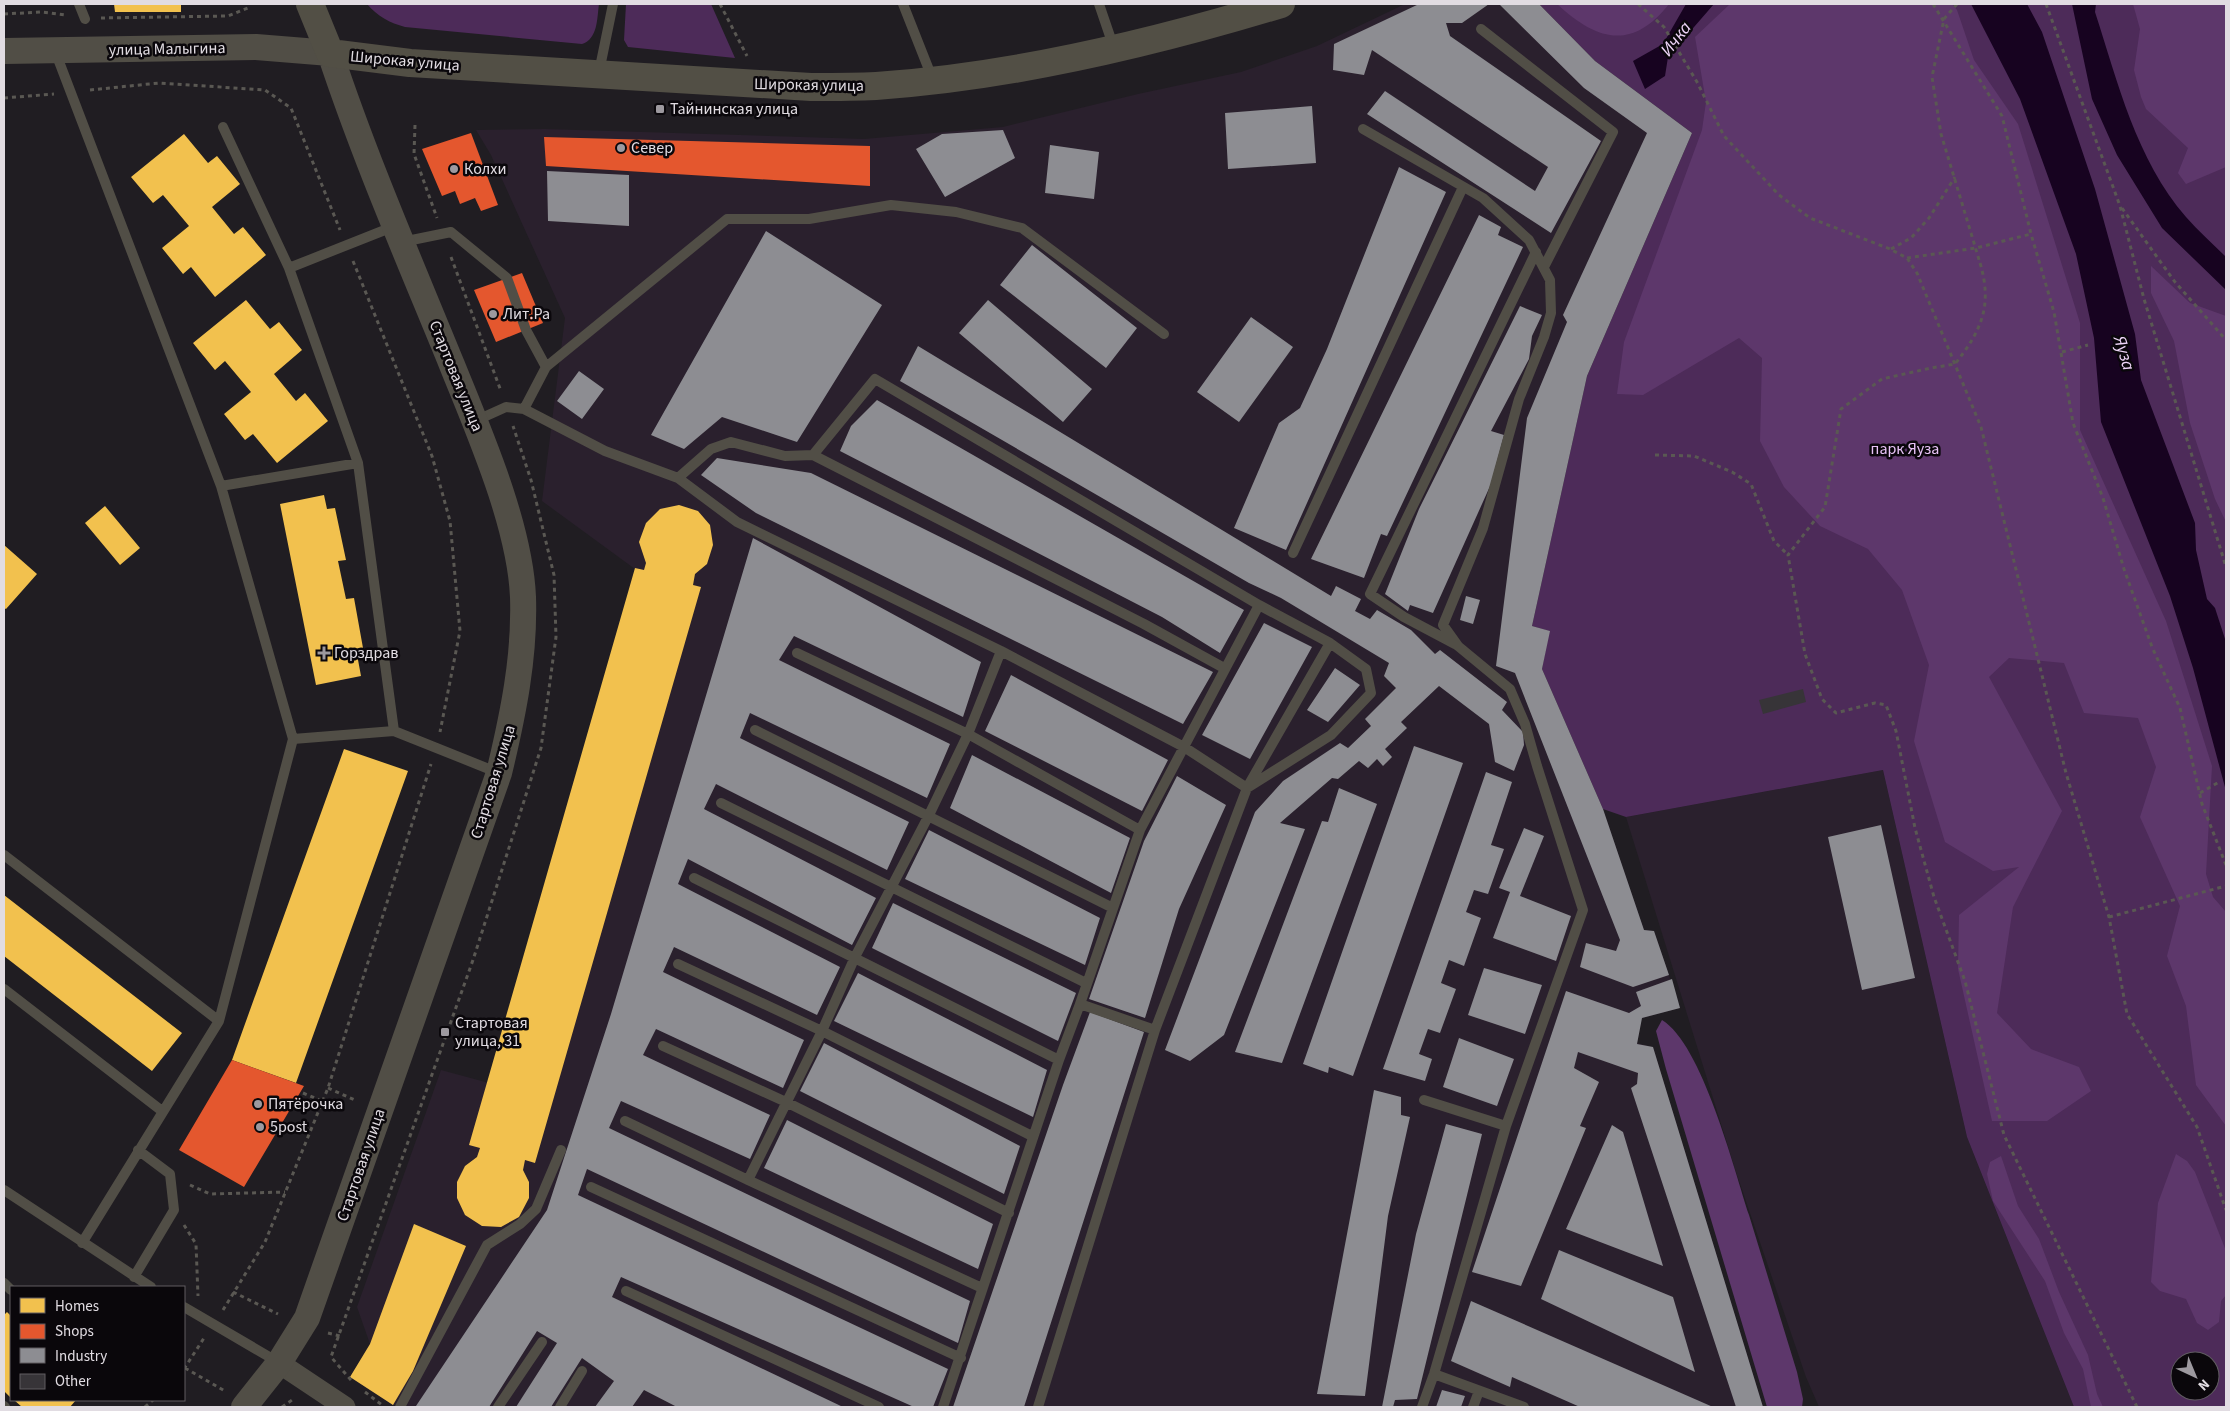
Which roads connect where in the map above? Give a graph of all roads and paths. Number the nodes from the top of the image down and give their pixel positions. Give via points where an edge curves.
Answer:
1 (79, 4) edge
2 (310, 4) edge
3 (613, 4) edge
4 (720, 4) edge
5 (903, 4) edge
6 (1099, 4) edge
7 (1282, 4) edge
8 (1638, 4) edge
9 (1933, 4) edge
10 (1957, 4) edge
11 (2046, 4) edge
12 (248, 8) dead end
13 (4, 14) edge
14 (85, 19) junction
15 (1944, 19) junction
16 (1481, 29) dead end
17 (1114, 49) junction
18 (54, 50) junction
19 (4, 52) edge
20 (330, 53) junction
21 (750, 62) dead end
22 (599, 73) junction
23 (933, 80) junction
24 (265, 90) dead end
25 (71, 92) junction
26 (4, 98) edge
27 (223, 127) dead end
28 (1363, 129) dead end
29 (1955, 176) junction
30 (1463, 187) junction
31 (2120, 206) junction
32 (398, 234) junction
33 (2031, 234) junction
34 (1890, 249) junction
35 (1536, 252) junction
36 (1907, 258) junction
37 (1544, 267) junction
38 (289, 268) junction
39 (1164, 334) dead end
40 (2226, 340) edge
41 (2088, 345) dead end
42 (2062, 352) junction
43 (1955, 364) junction
44 (546, 367) junction
45 (524, 409) junction
46 (474, 421) junction
47 (813, 455) junction
48 (1655, 455) dead end
49 (358, 463) junction
50 (678, 478) junction
51 (221, 486) junction
52 (1293, 553) dead end
53 (1788, 555) junction
54 (2226, 567) edge
55 (1259, 605) junction
56 (1330, 643) junction
57 (1458, 646) junction
58 (1001, 651) junction
59 (797, 653) dead end
60 (1224, 668) junction
61 (755, 730) dead end
62 (394, 731) junction
63 (968, 734) junction
64 (292, 739) junction
65 (1184, 747) junction
66 (499, 773) junction
67 (2219, 782) dead end
68 (1248, 788) junction
69 (2200, 793) junction
70 (721, 803) dead end
71 (929, 815) junction
72 (1140, 830) junction
73 (4, 855) edge
74 (2226, 865) edge
75 (694, 878) dead end
76 (2226, 886) edge
77 (892, 887) junction
78 (1113, 908) junction
79 (2109, 917) junction
80 (855, 957) junction
81 (678, 964) dead end
82 (1086, 984) junction
83 (4, 989) edge
84 (1080, 1004) junction
85 (219, 1021) junction
86 (1155, 1030) junction
87 (822, 1031) junction
88 (664, 1046) dead end
89 (1059, 1060) junction
90 (303, 1093) dead end
91 (1424, 1100) dead end
92 (322, 1101) dead end
93 (786, 1102) junction
94 (162, 1111) junction
95 (625, 1121) dead end
96 (1506, 1126) junction
97 (1032, 1136) junction
98 (138, 1150) junction
99 (561, 1150) dead end
100 (170, 1174) junction
101 (748, 1180) junction
102 (591, 1187) dead end
103 (4, 1190) edge
104 (285, 1192) dead end
105 (174, 1210) junction
106 (2226, 1210) edge
107 (1010, 1212) junction
108 (82, 1243) junction
109 (134, 1277) junction
110 (149, 1286) edge
111 (982, 1288) junction
112 (626, 1291) dead end
113 (185, 1309) edge
114 (199, 1316) junction
115 (542, 1342) dead end
116 (960, 1358) junction
117 (279, 1363) junction
118 (185, 1369) edge
119 (582, 1371) dead end
120 (1434, 1374) junction
121 (1479, 1391) junction
122 (246, 1406) edge
123 (345, 1407) edge
124 (400, 1407) edge
125 (498, 1407) edge
126 (560, 1407) edge
127 (879, 1407) edge
128 (943, 1407) edge
129 (1038, 1407) edge
130 (1422, 1407) edge
131 (1473, 1407) edge
132 (1524, 1407) edge
133 (2137, 1407) edge

1 - 14 lane
2 - 20 main road
3 - 22 lane
4 - 21 path
5 - 23 lane
6 - 17 lane
7 - 17 main road, Широкая улица
8 - 34 path via 1664,27 1724,136 1779,195 1810,218
9 - 15 path
10 - 15 path
11 - 31 path
12 - 14 path via 228,16
13 - 14 path via 42,12
15 - 29 path via 1932,77 1941,134
15 - 33 path via 2002,116
16 - 37 lane via 1613,132
17 - 23 main road, Широкая улица
18 - 19 street, улица Малыгина
18 - 20 street, улица Малыгина via 256,47
18 - 25 lane
20 - 22 main road, Широкая улица via 410,63
20 - 32 street, Стартовая улица
22 - 23 main road, Широкая улица via 811,87 876,86
24 - 25 path via 159,84
25 - 26 path
25 - 51 lane
27 - 38 lane
28 - 30 lane
29 - 34 path via 1929,218 1911,238
29 - 43 path, bridge via 1984,278 1985,310 1972,342
30 - 35 lane via 1483,198 1529,240
30 - 52 lane
31 - 40 path via 2175,282
31 - 54 path via 2144,299
32 - 38 lane
32 - 44 lane via 451,232 507,278 526,330
32 - 46 street, Стартовая улица
33 - 36 path via 1976,248
33 - 42 path
34 - 36 path
35 - 37 lane
35 - 57 lane via 1370,594 1404,617
36 - 43 path via 1917,273
37 - 57 lane via 1550,280 1551,313 1520,399 1483,528 1443,625
38 - 49 lane
39 - 44 lane via 1022,228 956,212 891,205 809,219 727,219
41 - 42 path
42 - 69 path via 2073,423 2103,498 2152,647 2180,708
43 - 53 path via 1882,380 1841,410 1825,507
43 - 79 path via 1981,427 2066,773
44 - 45 lane
45 - 46 lane via 506,407
45 - 50 lane via 605,450
46 - 66 street, Стартовая улица via 499,488 516,548 523,595 522,639 514,707
47 - 50 lane via 784,456 731,442 711,449
47 - 55 lane via 875,379
47 - 60 lane
48 - 53 path via 1694,456 1751,484 1774,542
49 - 51 lane
49 - 62 lane
50 - 58 lane via 737,522
51 - 64 lane
53 - 133 path via 1805,654 1822,700 1836,713 1875,703 1886,705 1896,731 1915,828 1934,896 1965,982 2004,1134
55 - 56 lane
55 - 60 lane
56 - 68 lane
56 - 68 lane via 1366,669 1371,693 1331,735
57 - 96 lane via 1510,689 1525,724 1584,910
58 - 63 lane
58 - 65 lane
59 - 63 lane
60 - 65 lane
61 - 71 lane
62 - 64 lane
62 - 66 lane
63 - 71 lane
63 - 72 lane
64 - 85 lane
65 - 68 lane
65 - 72 lane
66 - 117 street, Стартовая улица via 307,1318
67 - 69 path
68 - 86 lane
69 - 74 path
70 - 77 lane
71 - 77 lane
71 - 78 lane
72 - 78 lane
73 - 85 lane
75 - 80 lane
76 - 79 path
77 - 80 lane
77 - 82 lane
78 - 82 lane
79 - 106 path via 2127,1014 2196,1127
80 - 87 lane
80 - 89 lane
81 - 87 lane
82 - 84 lane
83 - 94 lane
84 - 86 lane
84 - 89 lane
85 - 94 lane
86 - 129 lane
87 - 93 lane
87 - 97 lane
88 - 93 lane
89 - 97 lane
90 - 92 path
91 - 96 lane
93 - 101 lane
93 - 107 lane
94 - 98 lane
95 - 101 lane
96 - 120 lane
97 - 107 lane
98 - 100 lane
98 - 108 lane
99 - 124 lane via 536,1209 520,1224 487,1245
100 - 104 path via 210,1194
100 - 105 lane
101 - 111 lane
102 - 116 lane
103 - 108 lane
105 - 109 lane
105 - 114 path via 196,1244
107 - 111 lane
108 - 109 lane
109 - 110 lane
111 - 116 lane
112 - 127 lane
113 - 114 lane
114 - 117 lane
115 - 125 lane
116 - 128 lane
117 - 122 street, Стартовая улица
117 - 123 street
118 - 122 path
119 - 126 lane
120 - 121 lane
120 - 130 lane
121 - 131 lane
121 - 132 lane

